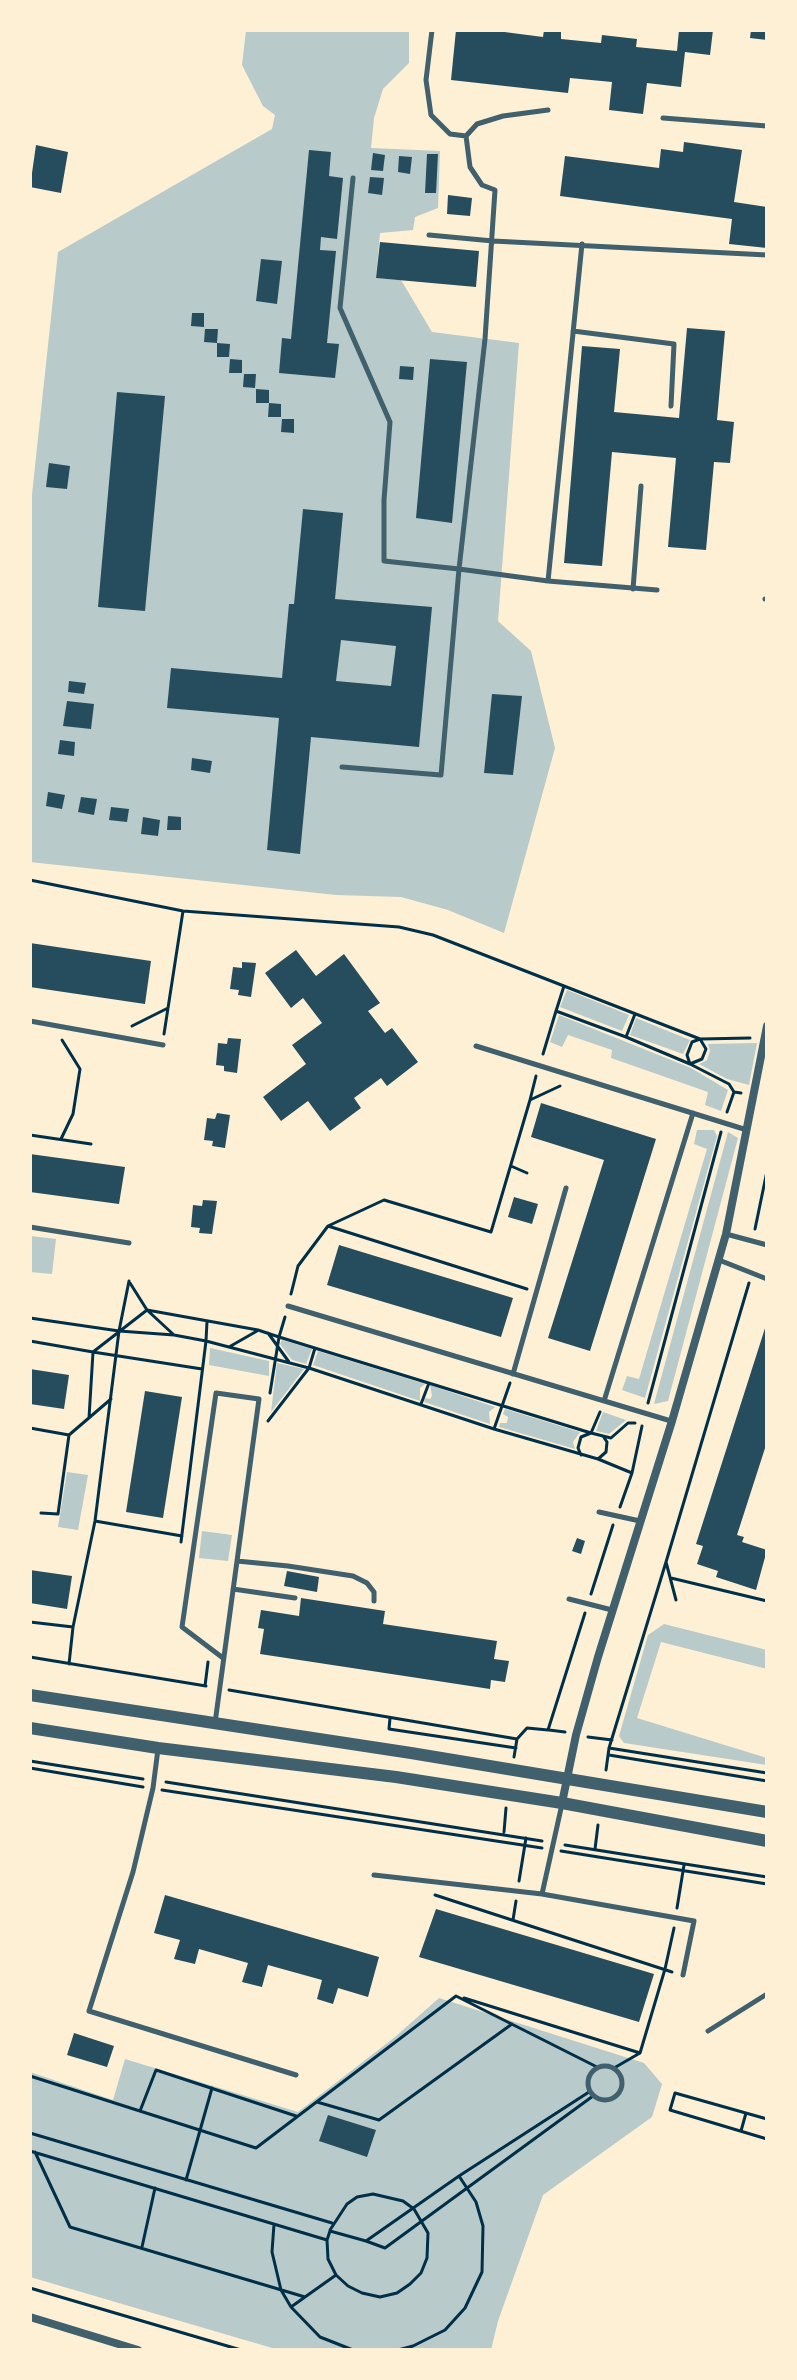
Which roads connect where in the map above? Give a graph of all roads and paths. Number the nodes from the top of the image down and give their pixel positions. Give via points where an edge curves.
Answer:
1 (432, 30) edge
2 (548, 110) dead end
3 (663, 118) dead end
4 (767, 126) edge
5 (466, 136) junction
6 (353, 178) dead end
7 (429, 235) dead end
8 (493, 241) junction
9 (582, 244) junction
10 (767, 255) edge
11 (573, 331) junction
12 (671, 406) dead end
13 (641, 486) dead end
14 (459, 569) junction
15 (548, 581) junction
16 (633, 589) junction
17 (657, 590) dead end
18 (342, 767) dead end
19 (30, 880) edge
20 (183, 911) junction
21 (565, 985) junction
22 (168, 1008) junction
23 (635, 1014) junction
24 (30, 1021) edge
25 (767, 1026) edge
26 (60, 1037) dead end
27 (626, 1037) junction
28 (124, 1038) junction
29 (765, 1038) edge
30 (700, 1039) junction
31 (163, 1045) joint
32 (476, 1046) dead end
33 (690, 1064) junction
34 (573, 1089) dead end
35 (734, 1092) junction
36 (755, 1096) junction
37 (693, 1113) junction
38 (724, 1123) junction
39 (748, 1130) junction
40 (30, 1135) edge
41 (61, 1139) junction
42 (91, 1144) dead end
43 (511, 1166) junction
44 (767, 1171) edge
45 (527, 1173) dead end
46 (566, 1188) dead end
47 (328, 1226) junction
48 (30, 1227) edge
49 (726, 1234) junction
50 (753, 1240) junction
51 (129, 1243) dead end
52 (767, 1245) edge
53 (718, 1259) junction
54 (752, 1273) junction
55 (767, 1279) edge
56 (536, 1291) junction
57 (288, 1306) junction
58 (147, 1310) junction
59 (30, 1318) edge
60 (207, 1321) junction
61 (258, 1330) junction
62 (119, 1331) junction
63 (268, 1333) junction
64 (174, 1335) junction
65 (279, 1337) junction
66 (30, 1341) edge
67 (206, 1341) junction
68 (277, 1345) junction
69 (315, 1346) junction
70 (229, 1347) junction
71 (93, 1352) junction
72 (116, 1357) junction
73 (275, 1358) junction
74 (289, 1362) junction
75 (309, 1368) junction
76 (202, 1370) junction
77 (513, 1374) junction
78 (429, 1383) junction
79 (270, 1397) dead end
80 (111, 1399) junction
81 (604, 1401) junction
82 (421, 1404) junction
83 (502, 1406) junction
84 (268, 1410) dead end
85 (645, 1413) junction
86 (89, 1418) junction
87 (672, 1421) junction
88 (30, 1428) edge
89 (494, 1429) junction
90 (591, 1433) junction
91 (69, 1435) junction
92 (603, 1436) junction
93 (581, 1455) junction
94 (598, 1459) junction
95 (599, 1512) dead end
96 (41, 1513) dead end
97 (95, 1521) junction
98 (640, 1521) junction
99 (182, 1536) junction
100 (180, 1550) dead end
101 (237, 1561) junction
102 (666, 1562) junction
103 (671, 1578) junction
104 (233, 1589) junction
105 (295, 1598) dead end
106 (569, 1599) dead end
107 (676, 1600) dead end
108 (374, 1601) dead end
109 (767, 1601) edge
110 (612, 1610) junction
111 (30, 1622) edge
112 (73, 1627) junction
113 (198, 1654) dead end
114 (30, 1657) edge
115 (223, 1658) junction
116 (69, 1664) junction
117 (205, 1686) junction
118 (219, 1688) junction
119 (30, 1695) edge
120 (390, 1718) junction
121 (215, 1723) junction
122 (30, 1728) edge
123 (612, 1740) dead end
124 (158, 1748) junction
125 (609, 1748) dead end
126 (608, 1755) dead end
127 (30, 1761) edge
128 (30, 1768) edge
129 (767, 1773) edge
130 (566, 1779) junction
131 (154, 1780) junction
132 (767, 1781) edge
133 (153, 1788) junction
134 (562, 1803) junction
135 (767, 1812) edge
136 (767, 1841) edge
137 (553, 1846) junction
138 (684, 1865) junction
139 (684, 1871) junction
140 (374, 1875) dead end
141 (767, 1877) edge
142 (767, 1884) edge
143 (430, 1893) dead end
144 (542, 1894) junction
145 (676, 1917) junction
146 (665, 1969) junction
147 (683, 1975) joint
148 (767, 1994) edge
149 (456, 1996) junction
150 (512, 2024) junction
151 (708, 2031) dead end
152 (640, 2053) junction
153 (597, 2067) junction
154 (614, 2068) junction
155 (296, 2075) dead end
156 (30, 2076) edge
157 (212, 2088) junction
158 (591, 2094) junction
159 (316, 2102) junction
160 (140, 2111) junction
161 (746, 2113) junction
162 (298, 2116) junction
163 (767, 2119) edge
164 (200, 2130) junction
165 (741, 2131) junction
166 (30, 2133) edge
167 (767, 2139) edge
168 (32, 2151) edge
169 (459, 2176) junction
170 (186, 2180) junction
171 (155, 2188) junction
172 (469, 2189) junction
173 (414, 2209) junction
174 (423, 2221) junction
175 (332, 2223) junction
176 (274, 2224) junction
177 (330, 2231) junction
178 (327, 2240) junction
179 (366, 2241) junction
180 (142, 2248) junction
181 (336, 2275) junction
182 (30, 2288) edge
183 (281, 2290) junction
184 (305, 2297) junction
185 (291, 2307) junction
186 (30, 2317) edge
187 (138, 2350) edge
188 (241, 2350) edge
189 (353, 2350) edge
190 (398, 2350) edge

1 - 5 lane via 426,80 431,115 450,134
2 - 5 lane via 477,124
3 - 4 lane
5 - 8 lane via 470,167 482,185 495,190
6 - 14 lane via 340,308 390,422 384,561
7 - 8 lane
8 - 9 lane
8 - 14 lane
9 - 10 lane
9 - 11 lane
11 - 12 lane via 674,344
11 - 15 lane
13 - 16 lane
14 - 15 lane
14 - 18 lane via 441,775
15 - 16 lane
16 - 17 lane
19 - 20 path
20 - 21 path via 399,927
20 - 22 path
21 - 23 path
21 - 27 path via 556,1011
22 - 28 path via 131,1027
22 - 31 path
23 - 27 path
23 - 30 path
24 - 28 lane
25 - 29 street
26 - 41 path via 80,1069 73,1114
27 - 33 path
28 - 31 lane
29 - 30 path
29 - 36 street
30 - 33 path via 692,1042
30 - 33 path via 706,1049 702,1059
32 - 37 lane
33 - 35 path via 729,1084
34 - 43 path via 558,1086 530,1100
35 - 36 path
35 - 38 path
36 - 39 street
37 - 38 lane
37 - 81 lane
38 - 39 lane
38 - 85 path
39 - 49 street
40 - 41 path
41 - 42 path
43 - 45 path
43 - 47 path via 491,1232 384,1200
44 - 50 path
46 - 56 lane
47 - 56 path
47 - 57 path via 298,1266
48 - 51 lane
49 - 50 lane
49 - 53 street
50 - 52 lane
53 - 54 lane
53 - 87 street
54 - 55 lane
54 - 102 path
56 - 77 lane
57 - 65 path
57 - 77 lane
58 - 60 path
58 - 62 path
58 - 62 path via 129,1281
58 - 64 path
59 - 62 path
60 - 61 path
60 - 67 path
61 - 63 path
61 - 70 path
62 - 64 path
62 - 71 path
62 - 72 path
63 - 65 path
63 - 68 path
64 - 67 path
65 - 68 path
65 - 69 path
66 - 71 path
67 - 70 path
67 - 76 path
68 - 73 path
68 - 74 path
69 - 75 path
69 - 78 path
70 - 73 path
71 - 72 path
71 - 86 path
72 - 76 path
72 - 80 path
73 - 74 path
73 - 79 path
74 - 75 path
75 - 82 path
75 - 84 path via 266,1424
76 - 99 path
77 - 81 lane
77 - 83 path
78 - 82 path
78 - 83 path
80 - 86 path
80 - 97 path
81 - 85 lane
81 - 90 path
82 - 89 path
83 - 89 path
83 - 90 path
85 - 87 lane
86 - 91 path
87 - 98 street
88 - 91 path
89 - 93 path
90 - 92 path
90 - 93 path via 581,1437
91 - 96 path via 58,1514
92 - 94 path via 606,1452
92 - 94 path via 611,1438 628,1423 642,1424 632,1473
93 - 94 path
95 - 98 lane
97 - 99 path
97 - 112 path
98 - 110 street
99 - 100 path
101 - 104 lane
101 - 108 lane via 353,1576 367,1583
101 - 115 lane via 259,1399 216,1393 182,1627
102 - 103 path
102 - 123 path
103 - 107 path
103 - 109 path
104 - 105 lane
104 - 115 lane
106 - 110 lane
110 - 130 street
111 - 112 path
112 - 116 path
113 - 117 path via 208,1662
114 - 116 path
115 - 118 lane
116 - 117 path
117 - 118 path
118 - 120 path
118 - 121 lane
119 - 121 street
120 - 120 path via 517,1739 516,1748 389,1729
121 - 130 street
122 - 124 street
124 - 131 lane
124 - 134 street
125 - 129 path
126 - 132 path
127 - 131 path
128 - 133 path
130 - 134 street
130 - 135 street
131 - 133 lane
131 - 137 path
133 - 137 path
133 - 155 lane via 89,2011
134 - 136 street
134 - 137 lane
137 - 138 path
137 - 139 path
137 - 144 lane
138 - 139 path
138 - 141 path
139 - 142 path
139 - 145 path
140 - 144 lane
143 - 146 path
144 - 145 lane
145 - 146 path
145 - 147 lane via 694,1921
146 - 147 path
146 - 152 path
148 - 151 lane
149 - 150 path
149 - 152 path
149 - 159 path
150 - 153 path
150 - 159 path via 379,2120
152 - 154 path
153 - 154 lane
153 - 158 lane via 589,2075
154 - 158 lane via 621,2077 619,2093 609,2100
156 - 160 path
157 - 160 path via 156,2070
157 - 162 path
157 - 164 path
158 - 169 path
158 - 172 path
159 - 162 path
160 - 164 path
161 - 163 path
161 - 165 path
161 - 165 path via 675,2093 670,2110
162 - 164 path via 256,2148
164 - 170 path
165 - 167 path
166 - 170 path
168 - 171 path
168 - 180 path via 70,2227
169 - 172 path
169 - 173 path
170 - 175 path
171 - 176 path
171 - 180 path
172 - 174 path
172 - 190 path via 483,2226 482,2272 465,2308 445,2330
173 - 174 path
173 - 175 path via 373,2194 347,2204
173 - 179 path
174 - 179 path via 385,2248
174 - 181 path via 427,2258 421,2273 397,2293 362,2293
175 - 177 path
176 - 178 path
176 - 183 path via 272,2252
177 - 178 path
177 - 179 path
178 - 181 path
180 - 183 path
181 - 184 path
182 - 188 path
183 - 184 path
183 - 185 path
184 - 185 path
185 - 189 path via 320,2337
186 - 187 street

